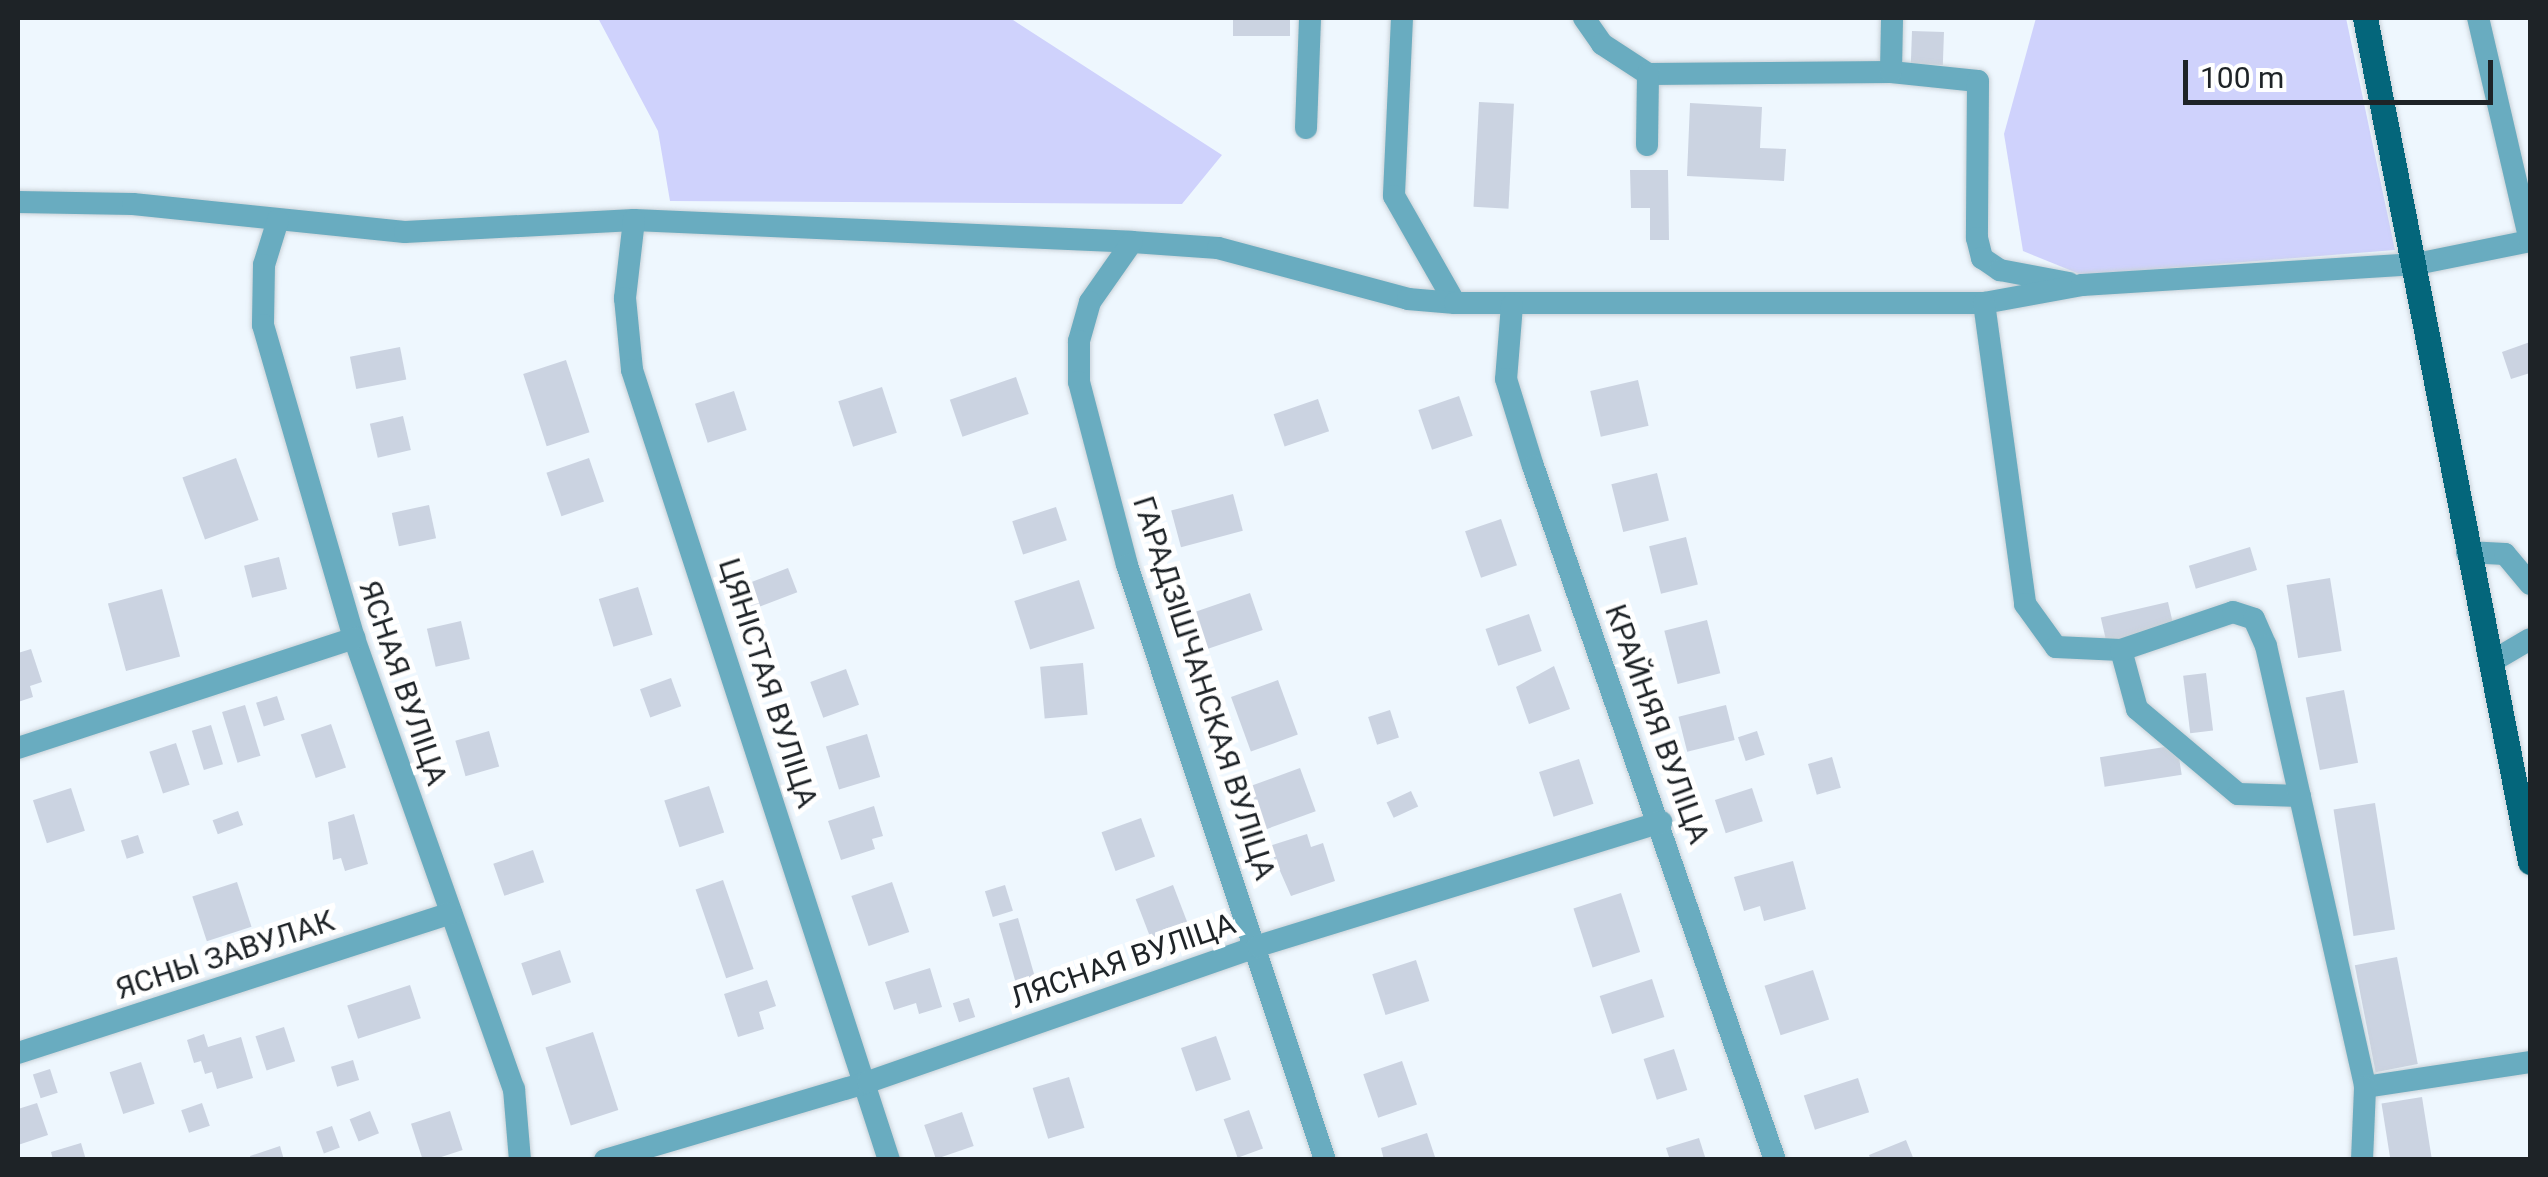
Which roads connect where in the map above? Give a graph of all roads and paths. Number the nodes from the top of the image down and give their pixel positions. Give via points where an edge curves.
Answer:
1 (1310, 18) edge
2 (1402, 18) edge
3 (1584, 18) edge
4 (1892, 18) edge
5 (2366, 18) edge
6 (2478, 18) edge
7 (1891, 72) junction
8 (1648, 74) junction
9 (1306, 128) dead end
10 (1647, 145) dead end
11 (18, 202) edge
12 (278, 220) junction
13 (634, 220) junction
14 (1132, 242) junction
15 (2416, 264) junction
16 (2082, 285) junction
17 (1984, 302) junction
18 (1455, 303) junction
19 (1512, 304) junction
20 (2468, 552) junction
21 (2530, 584) edge
22 (354, 638) junction
23 (2530, 639) edge
24 (2122, 650) junction
25 (2491, 662) junction
26 (18, 748) edge
27 (2300, 796) junction
28 (1661, 822) junction
29 (2530, 862) edge
30 (451, 913) junction
31 (1258, 946) junction
32 (18, 1053) edge
33 (2530, 1062) edge
34 (868, 1082) junction
35 (2365, 1087) junction
36 (520, 1160) edge
37 (606, 1160) edge
38 (889, 1160) edge
39 (1325, 1160) edge
40 (1775, 1160) edge
41 (2362, 1160) edge

1 - 9 street
2 - 18 street via 1394,196
3 - 8 street via 1602,44
4 - 7 street
5 - 15 main road
6 - 15 street via 2530,241
7 - 8 street
7 - 16 street via 1978,80 1976,238 1982,258 2000,270
8 - 10 street
11 - 12 street via 133,204
12 - 13 street via 405,232
12 - 22 street, ЯСНАЯ ВУЛІЦА via 264,264 262,326
13 - 14 street
13 - 34 street, ЦЯНІСТАЯ ВУЛІЦА via 625,298 632,370
14 - 18 street via 1218,248 1408,299
14 - 31 street, ГАРАДЗІШЧАНСКАЯ ВУЛІЦА via 1090,302 1078,341 1080,382 1127,564
15 - 16 street
15 - 20 main road
16 - 17 street
17 - 19 street
17 - 24 street via 2025,604 2056,647
18 - 19 street
19 - 28 street, КРАЙНЯЯ ВУЛІЦА via 1506,379
20 - 21 street via 2506,554
20 - 25 main road
22 - 26 street
22 - 30 street, ЯСНАЯ ВУЛІЦА
23 - 25 street
24 - 27 street via 2137,709 2238,794
24 - 27 street via 2234,612 2254,619
25 - 29 main road
27 - 35 street
28 - 31 street, ЛЯСНАЯ ВУЛІЦА
28 - 40 street, КРАЙНЯЯ ВУЛІЦА
30 - 32 street, ЯСНЫ ЗАВУЛАК
30 - 36 street, ЯСНАЯ ВУЛІЦА via 514,1089
31 - 34 street, ЛЯСНАЯ ВУЛІЦА
31 - 39 street, ГАРАДЗІШЧАНСКАЯ ВУЛІЦА
33 - 35 street
34 - 37 street, ЛЯСНАЯ ВУЛІЦА
34 - 38 street, ЦЯНІСТАЯ ВУЛІЦА
35 - 41 street

